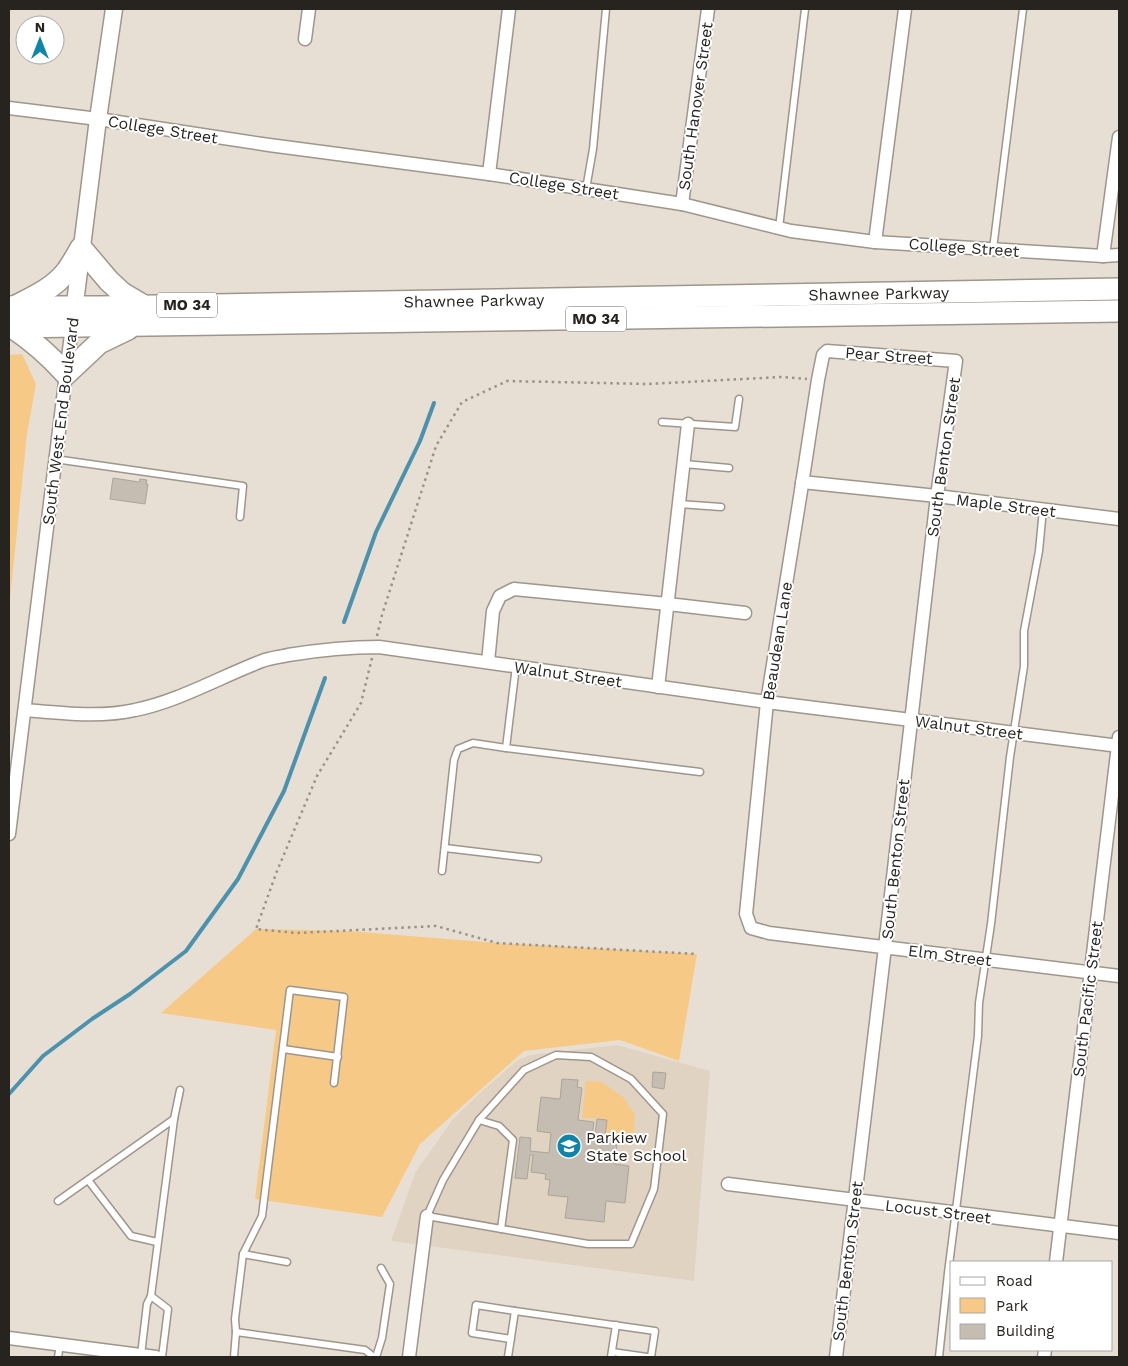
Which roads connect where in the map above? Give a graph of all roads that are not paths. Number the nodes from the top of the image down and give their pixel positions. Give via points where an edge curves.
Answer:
1 (114, 9) edge
2 (309, 9) edge
3 (509, 9) edge
4 (606, 9) edge
5 (708, 9) edge
6 (805, 9) edge
7 (905, 9) edge
8 (1023, 9) edge
9 (305, 39) dead end
10 (9, 108) edge
11 (98, 119) junction
12 (1119, 138) edge
13 (489, 174) junction
14 (586, 189) junction
15 (682, 204) junction
16 (779, 228) junction
17 (875, 242) junction
18 (81, 248) junction
19 (992, 249) junction
20 (1103, 256) junction
21 (1119, 256) edge
22 (1119, 289) edge
23 (144, 306) junction
24 (1119, 311) edge
25 (10, 317) edge
26 (73, 317) junction
27 (135, 326) junction
28 (823, 355) joint
29 (956, 361) joint
30 (66, 374) junction
31 (739, 399) dead end
32 (662, 422) dead end
33 (688, 424) junction
34 (55, 459) junction
35 (684, 464) junction
36 (729, 468) dead end
37 (802, 482) junction
38 (937, 496) junction
39 (679, 504) junction
40 (721, 507) dead end
41 (1042, 509) junction
42 (240, 516) dead end
43 (1119, 519) edge
44 (668, 604) junction
45 (745, 613) dead end
46 (488, 662) junction
47 (516, 666) junction
48 (658, 687) junction
49 (767, 702) junction
50 (25, 710) junction
51 (911, 719) junction
52 (1014, 733) junction
53 (1119, 743) edge
54 (506, 748) junction
55 (700, 772) dead end
56 (9, 834) edge
57 (445, 848) junction
58 (538, 859) dead end
59 (442, 871) dead end
60 (751, 928) joint
61 (885, 947) junction
62 (986, 960) junction
63 (1090, 973) junction
64 (1119, 976) edge
65 (283, 1049) junction
66 (338, 1057) junction
67 (334, 1083) dead end
68 (180, 1090) dead end
69 (174, 1118) junction
70 (478, 1120) junction
71 (88, 1180) junction
72 (728, 1184) dead end
73 (855, 1200) junction
74 (58, 1201) dead end
75 (956, 1213) junction
76 (427, 1216) junction
77 (1060, 1226) junction
78 (501, 1229) junction
79 (1119, 1233) edge
80 (157, 1242) junction
81 (243, 1254) junction
82 (1056, 1261) edge
83 (287, 1262) dead end
84 (381, 1268) dead end
85 (151, 1296) junction
86 (515, 1311) junction
87 (616, 1325) junction
88 (236, 1332) junction
89 (9, 1338) edge
90 (511, 1339) junction
91 (59, 1351) edge
92 (141, 1355) junction
93 (611, 1355) edge
94 (156, 1357) edge
95 (162, 1357) edge
96 (234, 1357) edge
97 (375, 1357) edge
98 (409, 1357) edge
99 (508, 1357) edge
100 (647, 1357) edge
101 (651, 1357) edge
102 (836, 1357) edge
103 (939, 1357) edge

1 - 11 street, South West End Boulevard
2 - 9 street
3 - 13 street
4 - 14 lane via 593,149
5 - 15 street, South Hanover Street
6 - 16 lane
7 - 17 street
8 - 19 lane
10 - 11 street, College Street
11 - 13 street, College Street
11 - 18 street, South West End Boulevard
12 - 20 street
13 - 14 street, College Street
14 - 15 street, College Street
15 - 16 street, College Street
16 - 17 street, College Street
17 - 19 street, College Street
18 - 23 highway via 122,293
18 - 25 highway via 54,284
18 - 26 street, South West End Boulevard
19 - 20 street, College Street
20 - 21 street, College Street
22 - 23 highway, Shawnee Parkway / MO 34
23 - 26 highway, Shawnee Parkway / MO 34
24 - 27 highway, Shawnee Parkway / MO 34
25 - 26 highway, Shawnee Parkway / MO 34
25 - 30 highway
26 - 27 highway, Shawnee Parkway / MO 34
26 - 30 street, South West End Boulevard
27 - 30 highway via 99,343
28 - 29 street, Pear Street via 827,351
28 - 37 street, Beaudean Lane
29 - 38 street, South Benton Street
30 - 34 street, South West End Boulevard
31 - 33 lane via 735,427
32 - 33 lane
33 - 35 street
34 - 42 lane via 243,486
34 - 50 street, South West End Boulevard
35 - 36 lane
35 - 39 street
37 - 38 street, Maple Street
37 - 49 street, Beaudean Lane
38 - 41 street, Maple Street
38 - 51 street, South Benton Street
39 - 40 lane
39 - 44 street
41 - 43 street, Maple Street
41 - 52 lane via 1039,551 1024,631 1024,666
44 - 45 street
44 - 46 street via 514,589 500,596 493,611
44 - 48 street
46 - 47 street, Walnut Street
46 - 50 street, Walnut Street via 375,648 313,651 264,660 188,692 134,710 101,714
47 - 48 street, Walnut Street
47 - 54 lane
48 - 49 street, Walnut Street
49 - 51 street, Walnut Street
49 - 60 street, Beaudean Lane via 746,914
50 - 56 street, South West End Boulevard
51 - 52 street, Walnut Street
51 - 61 street, South Benton Street
52 - 53 street, Walnut Street
52 - 62 lane
53 - 63 street, South Pacific Street
54 - 55 lane
54 - 57 lane via 473,743 458,749 454,760
57 - 58 lane
57 - 59 lane
60 - 61 street, Elm Street
61 - 62 street, Elm Street
61 - 73 street, South Benton Street
62 - 63 street, Elm Street
62 - 75 lane
63 - 64 street, Elm Street
63 - 77 street, South Pacific Street
65 - 66 lane
65 - 66 lane via 290,990 344,997
65 - 81 lane via 262,1216
66 - 67 lane
68 - 69 lane
69 - 71 lane
69 - 80 lane
70 - 76 lane via 443,1180
70 - 78 lane via 499,1126 513,1140
70 - 78 lane via 524,1070 556,1055 591,1057 631,1079 663,1114 654,1189 631,1244 588,1244
71 - 74 lane
71 - 80 lane via 131,1236
72 - 73 street, Locust Street
73 - 75 street, Locust Street
73 - 102 street, South Benton Street
75 - 77 street, Locust Street
75 - 103 lane
76 - 78 lane
76 - 98 street
77 - 79 street, Locust Street
77 - 82 street, South Pacific Street
80 - 85 lane
81 - 83 lane
81 - 88 lane
84 - 97 lane via 390,1284 382,1338
85 - 92 lane via 147,1304
85 - 95 lane via 168,1309
86 - 87 lane
86 - 90 lane
86 - 90 lane via 476,1305 472,1333
87 - 93 lane
87 - 101 lane via 655,1331
88 - 96 lane
88 - 97 lane via 365,1350
89 - 91 street
90 - 99 lane
91 - 92 street
92 - 94 street
93 - 100 lane

